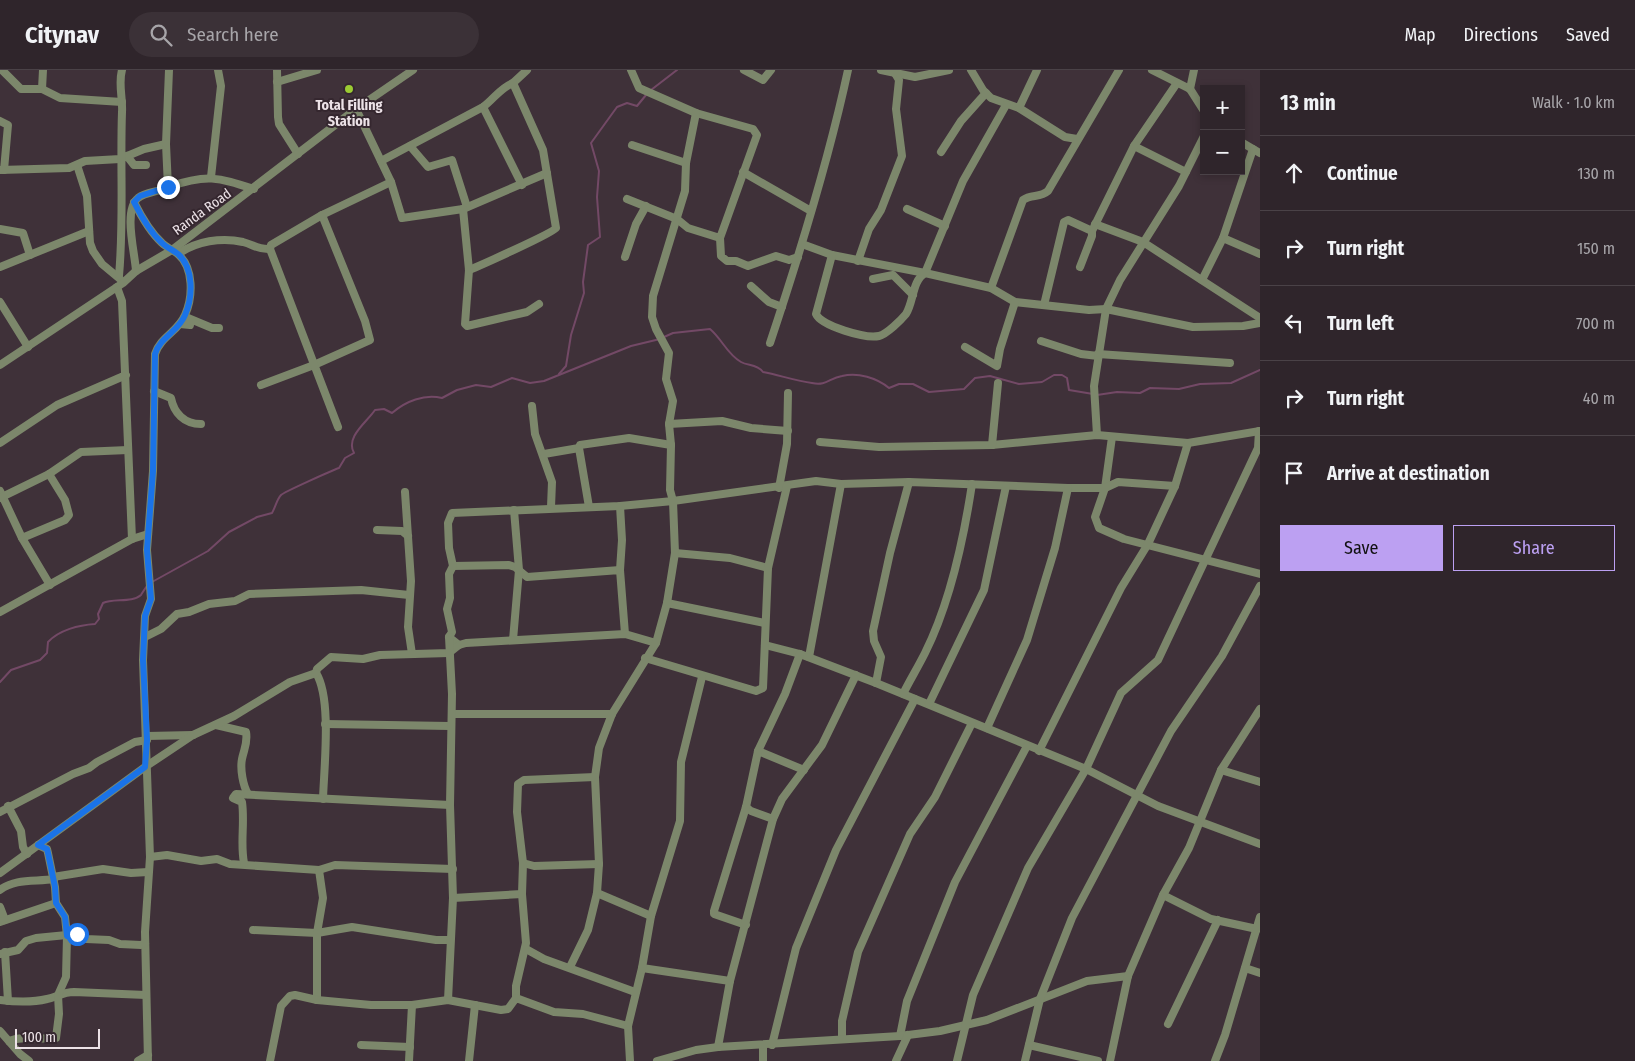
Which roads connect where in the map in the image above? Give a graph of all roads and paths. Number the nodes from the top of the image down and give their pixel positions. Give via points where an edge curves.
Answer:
1 (2, 70) edge
2 (44, 70) edge
3 (122, 70) edge
4 (169, 70) edge
5 (218, 70) edge
6 (277, 70) edge
7 (317, 70) edge
8 (412, 70) edge
9 (527, 70) edge
10 (631, 70) edge
11 (744, 70) edge
12 (771, 70) edge
13 (848, 70) edge
14 (881, 70) edge
15 (949, 70) edge
16 (971, 70) edge
17 (1037, 70) edge
18 (1119, 70) edge
19 (1152, 70) edge
20 (1194, 70) edge
21 (893, 71) edge
22 (277, 82) junction
23 (513, 83) junction
24 (1177, 83) junction
25 (1190, 89) junction
26 (42, 90) junction
27 (986, 93) junction
28 (122, 102) junction
29 (1200, 104) edge
30 (1006, 105) junction
31 (483, 107) junction
32 (1019, 108) junction
33 (356, 110) junction
34 (696, 113) junction
35 (0, 121) edge
36 (1077, 139) junction
37 (166, 144) junction
38 (1200, 144) edge
39 (1245, 144) edge
40 (632, 145) dead end
41 (410, 146) junction
42 (1134, 146) junction
43 (1256, 151) edge
44 (941, 152) dead end
45 (298, 154) junction
46 (124, 158) junction
47 (381, 162) junction
48 (686, 163) junction
49 (146, 165) dead end
50 (77, 166) junction
51 (2, 170) edge
52 (743, 172) junction
53 (1186, 172) junction
54 (547, 173) junction
55 (211, 177) junction
56 (391, 182) junction
57 (522, 185) junction
58 (168, 187) junction
59 (254, 189) junction
60 (627, 199) dead end
61 (134, 202) junction
62 (646, 206) junction
63 (465, 208) junction
64 (907, 209) dead end
65 (810, 211) junction
66 (322, 215) junction
67 (678, 219) junction
68 (945, 226) junction
69 (1093, 228) junction
70 (0, 229) edge
71 (89, 231) junction
72 (720, 238) junction
73 (1223, 238) junction
74 (1143, 242) junction
75 (802, 244) junction
76 (270, 249) junction
77 (175, 252) junction
78 (1260, 254) edge
79 (832, 255) junction
80 (30, 256) junction
81 (626, 257) dead end
82 (798, 257) junction
83 (858, 261) junction
84 (0, 267) edge
85 (1080, 267) dead end
86 (469, 270) junction
87 (136, 272) junction
88 (925, 273) junction
89 (873, 279) dead end
90 (1202, 280) junction
91 (119, 282) junction
92 (752, 286) dead end
93 (991, 288) junction
94 (913, 295) junction
95 (0, 302) edge
96 (1016, 302) junction
97 (539, 304) dead end
98 (1044, 305) junction
99 (782, 307) junction
100 (1106, 309) junction
101 (1260, 318) edge
102 (1260, 323) edge
103 (180, 324) junction
104 (219, 328) dead end
105 (1040, 341) dead end
106 (770, 343) dead end
107 (28, 347) junction
108 (965, 347) dead end
109 (1098, 355) junction
110 (1230, 362) dead end
111 (0, 365) edge
112 (314, 366) junction
113 (126, 375) junction
114 (998, 383) dead end
115 (261, 385) dead end
116 (154, 391) junction
117 (788, 393) dead end
118 (532, 406) dead end
119 (200, 424) dead end
120 (669, 424) junction
121 (338, 427) dead end
122 (788, 431) junction
123 (1259, 431) edge
124 (1097, 435) junction
125 (1112, 437) junction
126 (820, 442) dead end
127 (0, 443) edge
128 (1188, 443) junction
129 (672, 445) junction
130 (992, 445) junction
131 (579, 448) junction
132 (128, 450) junction
133 (544, 454) junction
134 (49, 474) junction
135 (909, 482) junction
136 (841, 484) junction
137 (972, 484) junction
138 (1006, 486) junction
139 (1175, 486) junction
140 (783, 487) junction
141 (1068, 488) junction
142 (1105, 488) junction
143 (404, 492) dead end
144 (1, 496) edge
145 (673, 501) junction
146 (620, 506) junction
147 (551, 508) junction
148 (589, 508) junction
149 (514, 510) junction
150 (377, 530) dead end
151 (148, 534) junction
152 (408, 536) junction
153 (22, 538) junction
154 (132, 539) junction
155 (1148, 544) junction
156 (675, 554) junction
157 (1207, 560) junction
158 (453, 566) junction
159 (768, 568) junction
160 (519, 570) junction
161 (620, 570) junction
162 (1260, 574) edge
163 (50, 586) junction
164 (1260, 586) edge
165 (409, 595) junction
166 (667, 604) junction
167 (0, 612) edge
168 (766, 623) junction
169 (625, 634) junction
170 (145, 637) junction
171 (449, 637) junction
172 (513, 640) junction
173 (656, 643) junction
174 (459, 645) junction
175 (765, 646) junction
176 (449, 653) junction
177 (412, 654) junction
178 (800, 654) junction
179 (808, 657) junction
180 (645, 658) junction
181 (316, 673) junction
182 (856, 675) junction
183 (702, 676) junction
184 (876, 683) junction
185 (903, 694) junction
186 (915, 699) junction
187 (929, 704) junction
188 (1260, 709) edge
189 (452, 714) junction
190 (612, 714) junction
191 (972, 723) junction
192 (325, 724) junction
193 (216, 725) junction
194 (450, 726) junction
195 (987, 728) junction
196 (193, 735) junction
197 (147, 738) junction
198 (1027, 746) junction
199 (758, 751) junction
200 (1039, 751) junction
201 (145, 767) junction
202 (1086, 769) junction
203 (804, 770) junction
204 (1221, 770) junction
205 (596, 777) junction
206 (1260, 782) edge
207 (248, 794) junction
208 (1138, 797) junction
209 (323, 798) junction
210 (450, 805) junction
211 (8, 806) junction
212 (747, 811) junction
213 (0, 812) edge
214 (773, 819) junction
215 (1200, 820) junction
216 (1260, 844) edge
217 (38, 845) junction
218 (27, 854) junction
219 (150, 857) junction
220 (244, 863) junction
221 (523, 863) junction
222 (599, 864) junction
223 (453, 869) junction
224 (319, 870) junction
225 (148, 872) junction
226 (0, 873) edge
227 (54, 878) junction
228 (0, 890) edge
229 (597, 892) junction
230 (522, 894) junction
231 (1163, 896) junction
232 (453, 898) junction
233 (56, 903) junction
234 (0, 907) edge
235 (651, 916) junction
236 (1260, 917) edge
237 (1218, 920) junction
238 (2, 921) edge
239 (746, 925) junction
240 (1257, 929) junction
241 (252, 930) dead end
242 (317, 933) junction
243 (67, 936) junction
244 (450, 940) junction
245 (145, 942) junction
246 (526, 948) junction
247 (2, 951) edge
248 (570, 967) junction
249 (642, 968) junction
250 (1245, 968) junction
251 (1260, 974) edge
252 (1128, 976) junction
253 (730, 981) junction
254 (635, 992) junction
255 (58, 995) junction
256 (146, 996) junction
257 (516, 998) junction
258 (1040, 999) junction
259 (317, 1000) junction
260 (448, 1000) junction
261 (4, 1001) edge
262 (412, 1005) junction
263 (475, 1005) junction
264 (1168, 1024) dead end
265 (628, 1026) junction
266 (967, 1026) junction
267 (0, 1031) edge
268 (904, 1035) junction
269 (842, 1039) junction
270 (9, 1041) junction
271 (1029, 1044) junction
272 (361, 1045) dead end
273 (763, 1045) junction
274 (772, 1045) junction
275 (410, 1047) junction
276 (718, 1047) junction
277 (148, 1058) edge
278 (30, 1061) edge
279 (138, 1061) edge
280 (270, 1061) edge
281 (409, 1061) edge
282 (469, 1061) edge
283 (630, 1061) edge
284 (657, 1061) edge
285 (763, 1061) edge
286 (896, 1061) edge
287 (958, 1061) edge
288 (1025, 1061) edge
289 (1098, 1061) edge
290 (1110, 1061) edge
291 (1215, 1061) edge

1 - 26 street via 21,89
2 - 26 street
3 - 28 street
4 - 37 street
5 - 55 street via 221,86
6 - 22 street
7 - 22 street
8 - 33 street, Randa Road
9 - 23 street
10 - 34 street via 638,88
11 - 12 street via 763,80
13 - 65 street via 837,121
14 - 21 street
15 - 21 street via 915,77
16 - 27 street
17 - 32 street
18 - 36 street
19 - 24 street
20 - 25 street
21 - 83 street via 899,80 896,110 902,156
22 - 45 street via 279,124
23 - 31 street via 503,87
23 - 54 street via 543,150
24 - 25 street
24 - 42 street
25 - 29 street
26 - 28 street via 60,98
27 - 30 street
27 - 44 street via 961,121
28 - 46 street
30 - 32 street
30 - 68 street via 963,181
31 - 41 street
31 - 57 street
32 - 36 street via 1065,137
33 - 45 street, Randa Road
33 - 47 street
34 - 48 street
34 - 52 street via 756,131
35 - 51 street via 8,125
36 - 93 street via 1048,191 1023,200
37 - 46 street
37 - 58 street
38 - 53 street
39 - 43 street
40 - 48 street
41 - 47 street
41 - 63 street via 428,167 452,160
42 - 53 street
42 - 69 street
43 - 73 street
45 - 59 street, Randa Road
46 - 49 street via 134,165
46 - 50 street via 85,161
46 - 91 street
47 - 56 street
48 - 67 street via 685,191
50 - 51 street via 49,170
50 - 71 street via 87,196
52 - 65 street
52 - 72 street
53 - 74 street
54 - 57 street
54 - 86 street via 554,232
55 - 58 street
55 - 59 street
56 - 63 street via 402,218
56 - 66 street
57 - 63 street
58 - 61 street via 140,196
59 - 77 street, Randa Road
60 - 62 street
61 - 77 street via 150,230
61 - 87 street via 130,223
62 - 67 street
62 - 81 street via 636,224
63 - 86 street
64 - 68 street
65 - 75 street
66 - 76 street via 271,245
66 - 112 street via 370,340
67 - 72 street via 688,228
67 - 120 street via 654,291 652,317 669,353 666,378 673,401
68 - 88 street
69 - 74 street
69 - 85 street
69 - 98 street via 1068,220 1064,222
70 - 80 street via 23,233
71 - 80 street
71 - 91 street via 96,256
72 - 82 street via 721,256 727,261 751,266 776,256 789,260
73 - 78 street
73 - 90 street
74 - 90 street
74 - 100 street
75 - 79 street
75 - 82 street
76 - 77 street via 261,250 230,240 205,241
76 - 112 street
77 - 87 street, Randa Road
77 - 103 street via 184,262 190,282 189,305
79 - 83 street
79 - 94 street via 816,314 821,321 860,335 880,336 906,314
80 - 84 street
82 - 99 street
83 - 88 street
86 - 97 street via 467,326 526,312
87 - 91 street, Randa Road
88 - 93 street
88 - 94 street via 919,277
89 - 94 street via 893,275
90 - 101 street
91 - 107 street, Randa Road
91 - 113 street
92 - 99 street via 769,302
93 - 96 street
95 - 107 street
96 - 98 street
96 - 108 street via 997,366
98 - 100 street
99 - 106 street
100 - 102 street via 1192,327
100 - 109 street
103 - 104 street via 190,325 188,318
103 - 116 street via 157,349
105 - 109 street via 1080,354
107 - 111 street, Randa Road
109 - 110 street
109 - 124 street via 1094,386
112 - 115 street
112 - 121 street
113 - 127 street via 57,406
113 - 132 street
114 - 130 street
116 - 119 street via 171,398 176,414
116 - 151 street
117 - 122 street
118 - 133 street via 535,434
120 - 122 street via 722,421 751,428
120 - 129 street
122 - 140 street
123 - 128 street
123 - 157 street via 1258,448
124 - 125 street
124 - 130 street
125 - 128 street
125 - 142 street
126 - 130 street via 879,447
128 - 139 street
129 - 131 street via 629,438 583,444
129 - 145 street via 670,490
131 - 133 street
131 - 148 street
132 - 134 street via 81,452
132 - 154 street
133 - 147 street via 552,482
134 - 144 street
134 - 153 street via 65,500 69,516
135 - 136 street
135 - 137 street
135 - 184 street via 873,631 881,657
136 - 140 street via 816,481
136 - 179 street
137 - 138 street
137 - 185 street via 966,524 943,605 926,652
138 - 141 street
138 - 187 street via 984,590
139 - 142 street via 1118,482
139 - 155 street
140 - 145 street
140 - 159 street
141 - 142 street
141 - 195 street via 1055,548 1027,640
142 - 155 street via 1094,517 1099,528 1124,539
143 - 152 street
144 - 153 street
145 - 146 street
145 - 156 street
146 - 148 street
146 - 161 street
147 - 148 street
147 - 149 street
149 - 158 street via 462,511 450,515 449,548
149 - 160 street
150 - 152 street via 402,531
151 - 154 street
151 - 170 street via 151,599 145,616
152 - 165 street
153 - 163 street
154 - 163 street
155 - 157 street
155 - 200 street via 1121,588
156 - 159 street via 730,558
156 - 166 street
157 - 162 street
157 - 202 street via 1158,660 1121,693
158 - 160 street via 501,564
158 - 171 street via 448,577 450,598 447,609 452,632
159 - 168 street
160 - 161 street via 527,577
160 - 172 street
161 - 169 street
163 - 167 street
164 - 208 street via 1222,656 1171,731
165 - 170 street via 361,590 249,594 235,601 210,604 177,614 161,629
165 - 177 street via 408,627
166 - 168 street
166 - 173 street
168 - 175 street
169 - 172 street
169 - 173 street
170 - 197 street via 143,682
171 - 174 street
171 - 176 street
172 - 174 street
173 - 180 street
174 - 176 street
175 - 178 street
175 - 183 street via 764,688 761,691
176 - 177 street
176 - 189 street
177 - 181 street via 363,659 331,657 317,668
178 - 179 street
178 - 199 street
179 - 182 street
180 - 183 street
180 - 190 street
181 - 192 street via 323,688
181 - 193 street via 290,682
182 - 184 street
182 - 203 street via 822,745
183 - 235 street via 681,762 680,821
184 - 185 street
185 - 186 street
186 - 187 street
186 - 274 street via 836,850 796,948
187 - 191 street
188 - 204 street
189 - 190 street
189 - 194 street
190 - 205 street via 599,748
191 - 195 street
191 - 269 street via 935,797 910,834 858,952 842,1021
192 - 194 street
192 - 209 street
193 - 196 street
193 - 207 street via 246,732 247,746 242,762 243,785
194 - 210 street
195 - 198 street
196 - 197 street
196 - 201 street
197 - 201 street
197 - 211 street
198 - 200 street
198 - 268 street via 954,882 907,1001
199 - 203 street
199 - 212 street
200 - 202 street
201 - 217 street
201 - 219 street
202 - 208 street
202 - 266 street via 1028,868 973,995
203 - 214 street via 782,799
204 - 206 street
204 - 215 street
205 - 221 street via 520,781 517,812
205 - 222 street
207 - 209 street
207 - 220 street via 233,795 234,800 242,802
208 - 215 street
208 - 258 street via 1068,926
209 - 210 street
210 - 223 street
211 - 213 street
211 - 218 street via 21,831
212 - 214 street
212 - 239 street via 714,912
214 - 239 street
215 - 216 street
215 - 231 street
217 - 218 street
217 - 227 street via 47,849
218 - 226 street
219 - 220 street via 167,855
219 - 225 street
220 - 224 street
221 - 222 street via 534,866
221 - 230 street
222 - 229 street
223 - 224 street via 334,866
223 - 232 street
224 - 242 street via 322,898
225 - 227 street via 103,869
225 - 245 street
227 - 228 street via 17,882
227 - 233 street
229 - 235 street
229 - 248 street via 588,930
230 - 232 street
230 - 246 street
231 - 237 street
231 - 252 street
232 - 244 street
233 - 238 street
233 - 243 street via 65,917
234 - 238 street
235 - 249 street
236 - 240 street
237 - 240 street
237 - 264 street
239 - 253 street
240 - 250 street
241 - 242 street
242 - 244 street via 352,927
242 - 259 street
243 - 245 street via 77,934 86,939 120,944 141,945
243 - 247 street via 31,940 18,950
243 - 255 street via 66,977
244 - 260 street
245 - 256 street
246 - 248 street via 544,959
246 - 257 street
247 - 261 street
248 - 254 street
249 - 253 street
249 - 254 street
250 - 251 street
250 - 291 street
252 - 258 street via 1087,980
252 - 290 street
253 - 276 street
254 - 265 street
255 - 256 street via 64,992 96,992
255 - 261 street via 28,1002
255 - 270 street via 56,1038 19,1037
256 - 277 street
257 - 263 street via 508,1009
257 - 265 street via 554,1012 583,1014
258 - 266 street
258 - 271 street
259 - 262 street
259 - 280 street via 295,995 285,1000 277,1021
260 - 262 street
260 - 263 street
262 - 275 street
263 - 282 street
265 - 283 street
266 - 268 street
266 - 287 street
267 - 270 street
268 - 269 street
268 - 286 street
269 - 274 street
270 - 278 street
271 - 288 street
271 - 289 street
272 - 275 street
273 - 274 street
273 - 276 street
273 - 285 street
275 - 281 street
276 - 284 street
277 - 279 street

